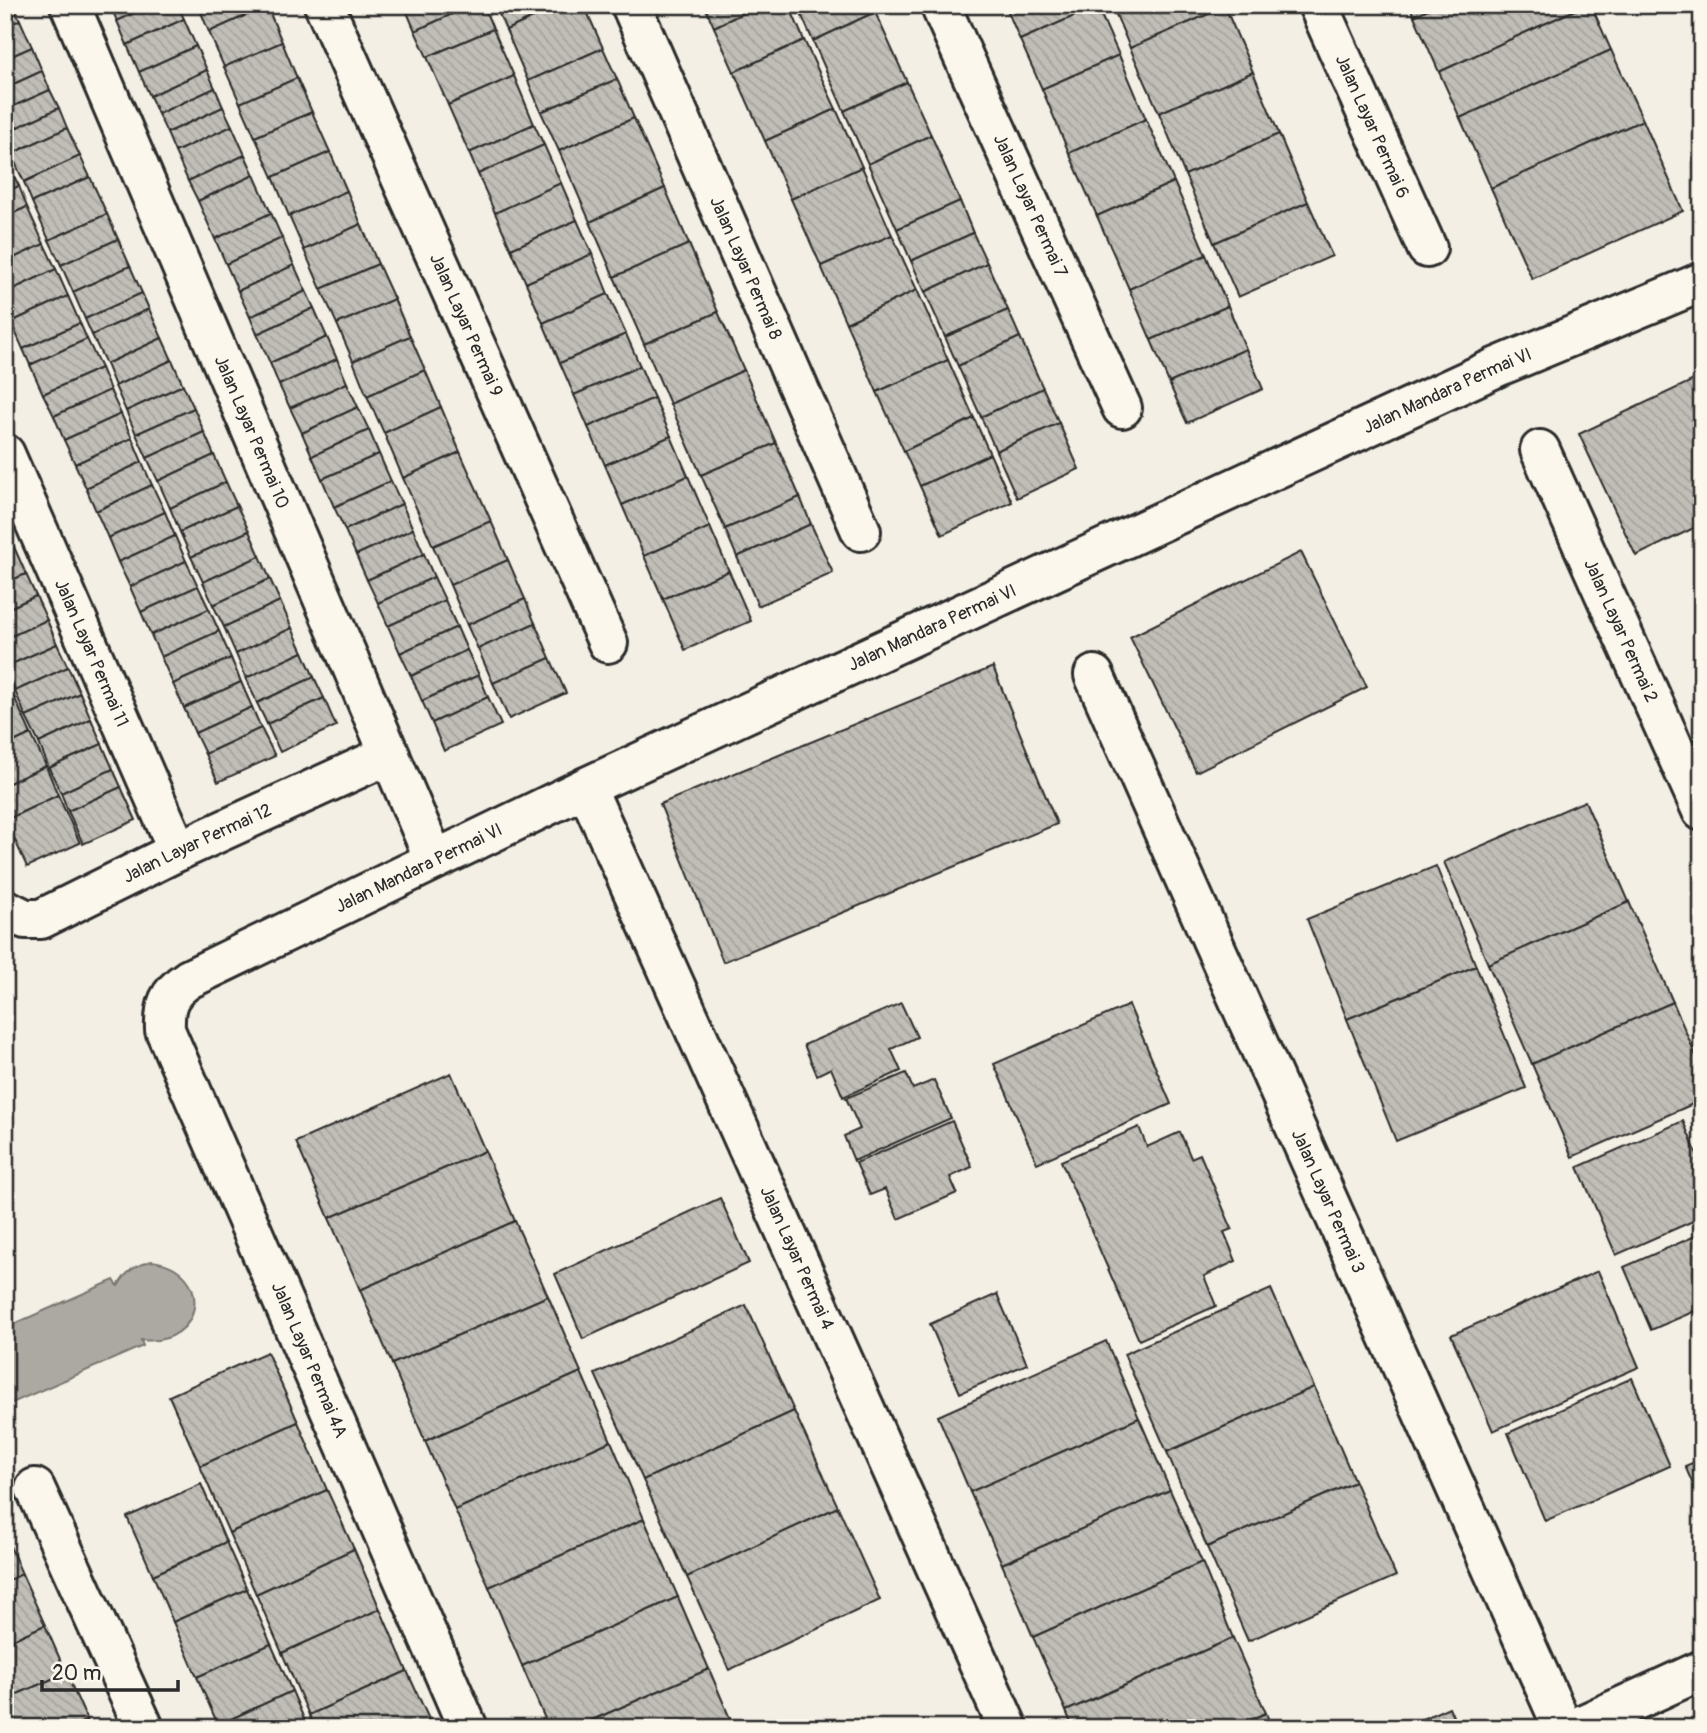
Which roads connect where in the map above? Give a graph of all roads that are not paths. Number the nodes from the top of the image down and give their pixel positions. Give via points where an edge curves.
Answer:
1 (70, 5) edge
2 (324, 5) edge
3 (631, 5) edge
4 (940, 5) edge
5 (1318, 5) edge
6 (1427, 248) dead end
7 (1702, 282) edge
8 (1122, 408) dead end
9 (1540, 450) dead end
10 (5, 454) edge
11 (861, 531) dead end
12 (608, 643) dead end
13 (1094, 675) dead end
14 (390, 754) junction
15 (586, 787) junction
16 (1702, 811) edge
17 (178, 851) junction
18 (434, 859) junction
19 (5, 909) edge
20 (171, 991) joint
21 (35, 1488) dead end
22 (1702, 1670) edge
23 (144, 1728) edge
24 (468, 1728) edge
25 (1008, 1728) edge
26 (1563, 1728) edge
27 (1575, 1728) edge

1 - 14 street, Jalan Layar Permai 10
2 - 12 street, Jalan Layar Permai 9
3 - 11 street, Jalan Layar Permai 8
4 - 8 street, Jalan Layar Permai 7
5 - 6 street, Jalan Layar Permai 6
7 - 15 street, Jalan Mandara Permai VI via 1497,367
9 - 16 street, Jalan Layar Permai 2
10 - 17 street, Jalan Layar Permai 11
13 - 26 street, Jalan Layar Permai 3
14 - 17 street, Jalan Layar Permai 12
14 - 18 street, Jalan Layar Permai 10
15 - 18 street, Jalan Mandara Permai VI
15 - 25 street, Jalan Layar Permai 4
17 - 19 street, Jalan Layar Permai 12 via 41,919 25,919
18 - 20 street, Jalan Mandara Permai VI
20 - 24 street, Jalan Layar Permai 4A via 164,1010 165,1030
21 - 23 street
22 - 27 street

